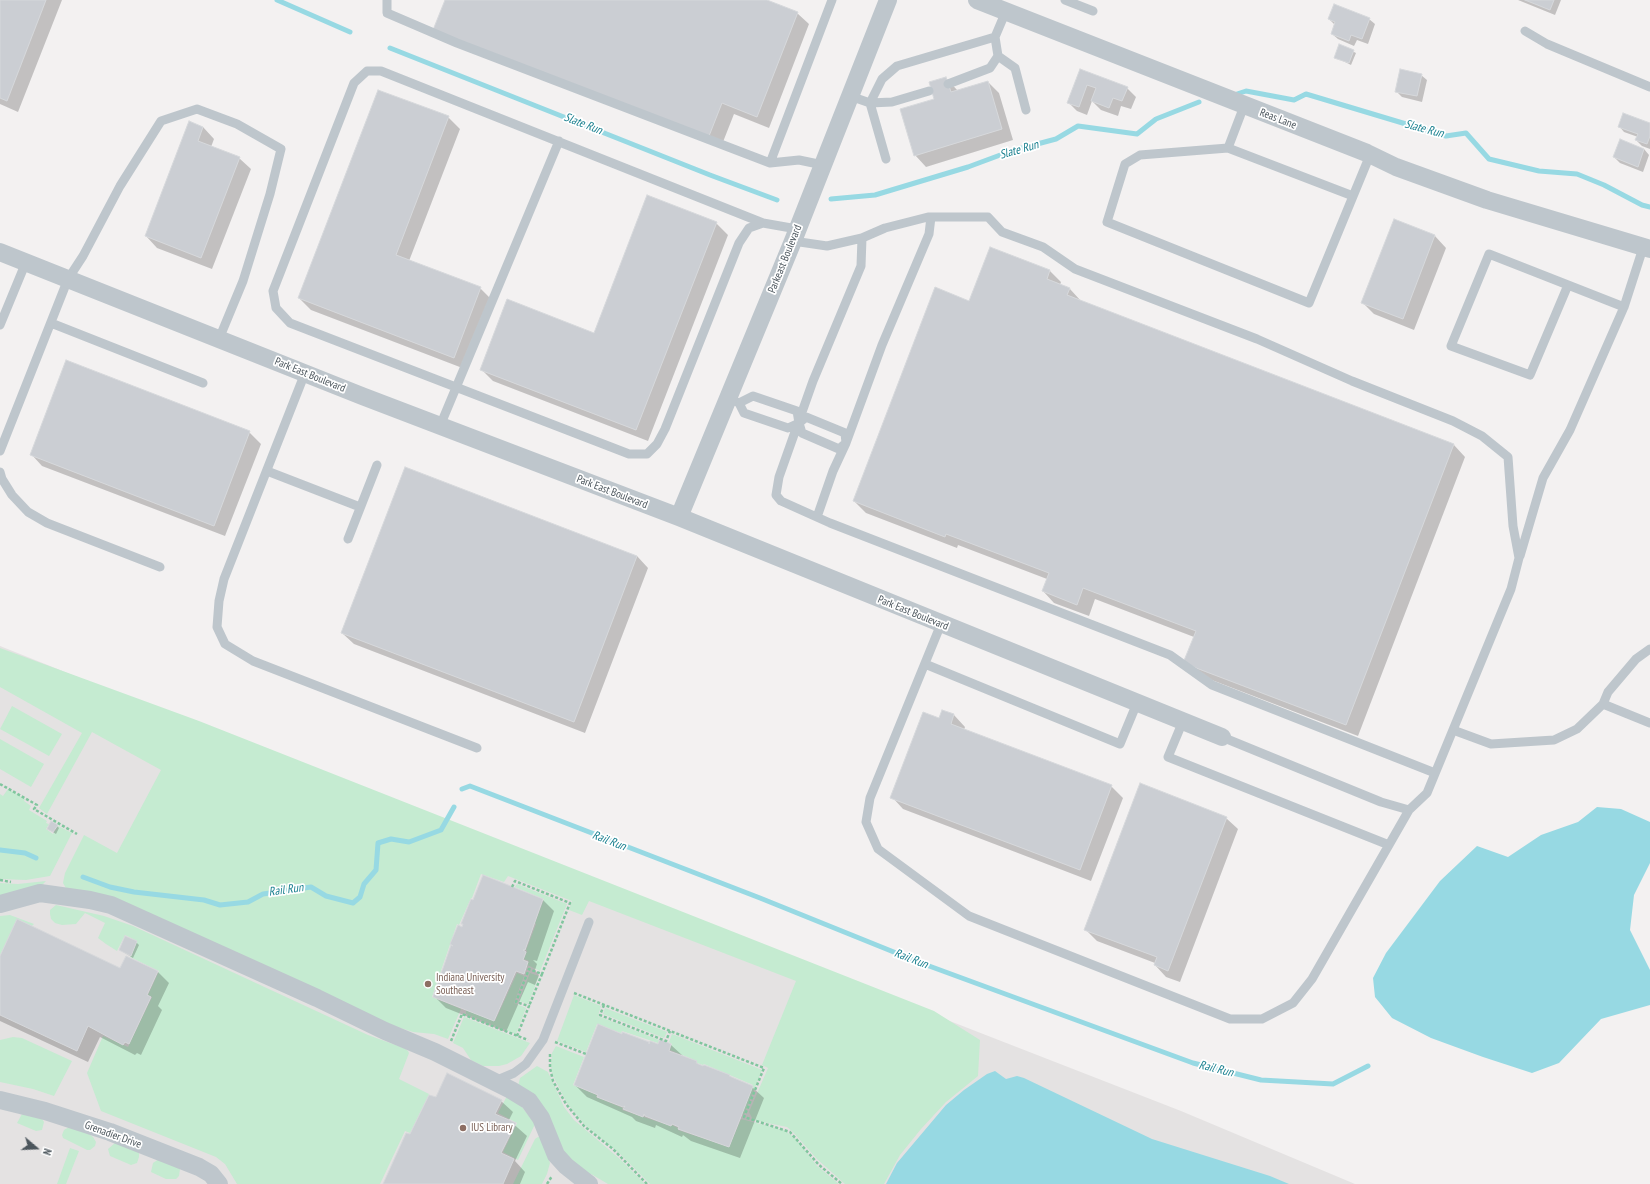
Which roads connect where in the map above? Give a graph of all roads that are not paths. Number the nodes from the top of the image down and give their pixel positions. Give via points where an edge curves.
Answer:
1 (386, 0) edge
2 (832, 0) edge
3 (888, 0) edge
4 (977, 0) edge
5 (1065, 0) edge
6 (1006, 11) junction
7 (1093, 11) dead end
8 (1525, 31) dead end
9 (995, 37) junction
10 (998, 56) junction
11 (948, 84) dead end
12 (1650, 87) edge
13 (929, 91) dead end
14 (850, 96) junction
15 (870, 102) junction
16 (1244, 106) junction
17 (1026, 110) dead end
18 (559, 141) junction
19 (1228, 148) junction
20 (1370, 155) junction
21 (886, 159) dead end
22 (770, 163) junction
23 (823, 165) junction
24 (1353, 196) junction
25 (931, 217) junction
26 (763, 223) junction
27 (795, 235) junction
28 (862, 238) junction
29 (1647, 249) edge
30 (0, 252) edge
31 (26, 262) junction
32 (68, 279) junction
33 (1568, 285) junction
34 (1624, 307) junction
35 (51, 323) junction
36 (0, 325) edge
37 (219, 339) junction
38 (305, 373) junction
39 (203, 383) dead end
40 (456, 387) junction
41 (734, 400) junction
42 (799, 423) junction
43 (440, 426) junction
44 (846, 443) junction
45 (0, 451) edge
46 (377, 465) dead end
47 (267, 471) junction
48 (0, 472) edge
49 (360, 507) junction
50 (679, 517) junction
51 (817, 517) junction
52 (348, 539) dead end
53 (1519, 558) junction
54 (160, 567) dead end
55 (941, 624) junction
56 (1650, 649) edge
57 (924, 664) junction
58 (1137, 703) junction
59 (1603, 704) junction
60 (1183, 721) junction
61 (1650, 723) edge
62 (1453, 730) junction
63 (1222, 737) joint
64 (477, 748) dead end
65 (1435, 773) junction
66 (1409, 810) junction
67 (1389, 845) junction
68 (0, 904) edge
69 (589, 922) dead end
70 (493, 1081) junction
71 (0, 1100) edge
72 (219, 1184) edge
73 (589, 1184) edge

1 - 22 lane via 387,13 457,43
2 - 22 lane
3 - 14 street, Parkeast Boulevard
4 - 6 street, Reas Lane
5 - 7 lane
6 - 9 lane
6 - 16 street, Reas Lane
8 - 12 lane via 1547,44
9 - 10 lane
9 - 15 lane via 897,66 882,79
10 - 11 lane via 990,68
10 - 17 lane via 1015,68
13 - 15 lane via 892,102
14 - 15 lane
14 - 23 street, Parkeast Boulevard
15 - 21 lane
16 - 19 lane
16 - 20 street, Reas Lane
18 - 26 lane
18 - 40 lane
18 - 40 lane via 381,71 367,71 354,83 273,291 276,308 290,323
19 - 24 lane
19 - 24 lane via 1140,155 1125,164 1107,222 1309,303
20 - 24 lane
20 - 29 street, Reas Lane via 1486,200
22 - 23 lane via 799,160
23 - 27 street, Parkeast Boulevard
25 - 28 lane via 885,228
25 - 44 lane via 929,234 882,345
25 - 53 lane via 988,217 1002,232 1043,247 1075,269 1257,339 1352,381 1453,421 1482,436 1508,457 1513,526
26 - 27 lane
26 - 40 lane via 750,228 739,243 665,429 657,444 647,454 629,454
27 - 28 lane via 827,246
27 - 41 street, Parkeast Boulevard
28 - 42 lane via 861,266 813,381
29 - 34 lane
30 - 31 street, Park East Boulevard
31 - 32 street, Park East Boulevard
31 - 36 lane
32 - 35 lane
32 - 37 street, Park East Boulevard
32 - 37 lane via 120,186 161,121 196,109 236,124 281,149 243,281
33 - 33 lane via 1489,254 1451,346 1530,375
33 - 34 lane
34 - 53 lane via 1570,430 1543,478
35 - 39 lane
35 - 45 lane
37 - 38 street, Park East Boulevard
38 - 43 street, Park East Boulevard
38 - 47 lane
40 - 43 lane
41 - 42 lane via 744,413 751,416 788,428
41 - 42 lane via 753,396 796,412
41 - 50 street, Parkeast Boulevard
42 - 44 lane via 802,433 839,450
42 - 44 lane via 806,417 846,433
42 - 51 lane via 779,477 776,495 781,502
43 - 50 street, Park East Boulevard
44 - 51 lane
46 - 49 lane
47 - 49 lane
47 - 64 lane via 224,579 219,601 218,627 225,644 253,661
48 - 54 lane via 12,495 28,512 47,523
49 - 52 lane
50 - 55 street, Park East Boulevard
51 - 65 lane via 1170,655 1212,685
53 - 62 lane via 1511,589
55 - 57 lane
55 - 58 street, Park East Boulevard
56 - 59 lane via 1636,659 1608,692
57 - 58 lane via 1120,744
57 - 67 lane via 870,798 866,822 878,849 968,916 1230,1020 1262,1019 1294,1003 1312,979
58 - 60 street, Park East Boulevard
59 - 61 lane
59 - 62 lane via 1577,729 1554,740 1491,744
60 - 63 street, Park East Boulevard
60 - 67 lane via 1168,757
62 - 65 lane
63 - 66 lane via 1381,802
65 - 66 lane via 1427,793
66 - 67 lane
68 - 70 street via 40,893 111,905 444,1056
69 - 70 lane via 543,1040 526,1064 514,1073
70 - 73 street via 529,1101 542,1118 556,1155
71 - 72 street, Grenadier Drive via 45,1111 124,1138 199,1167 211,1174

